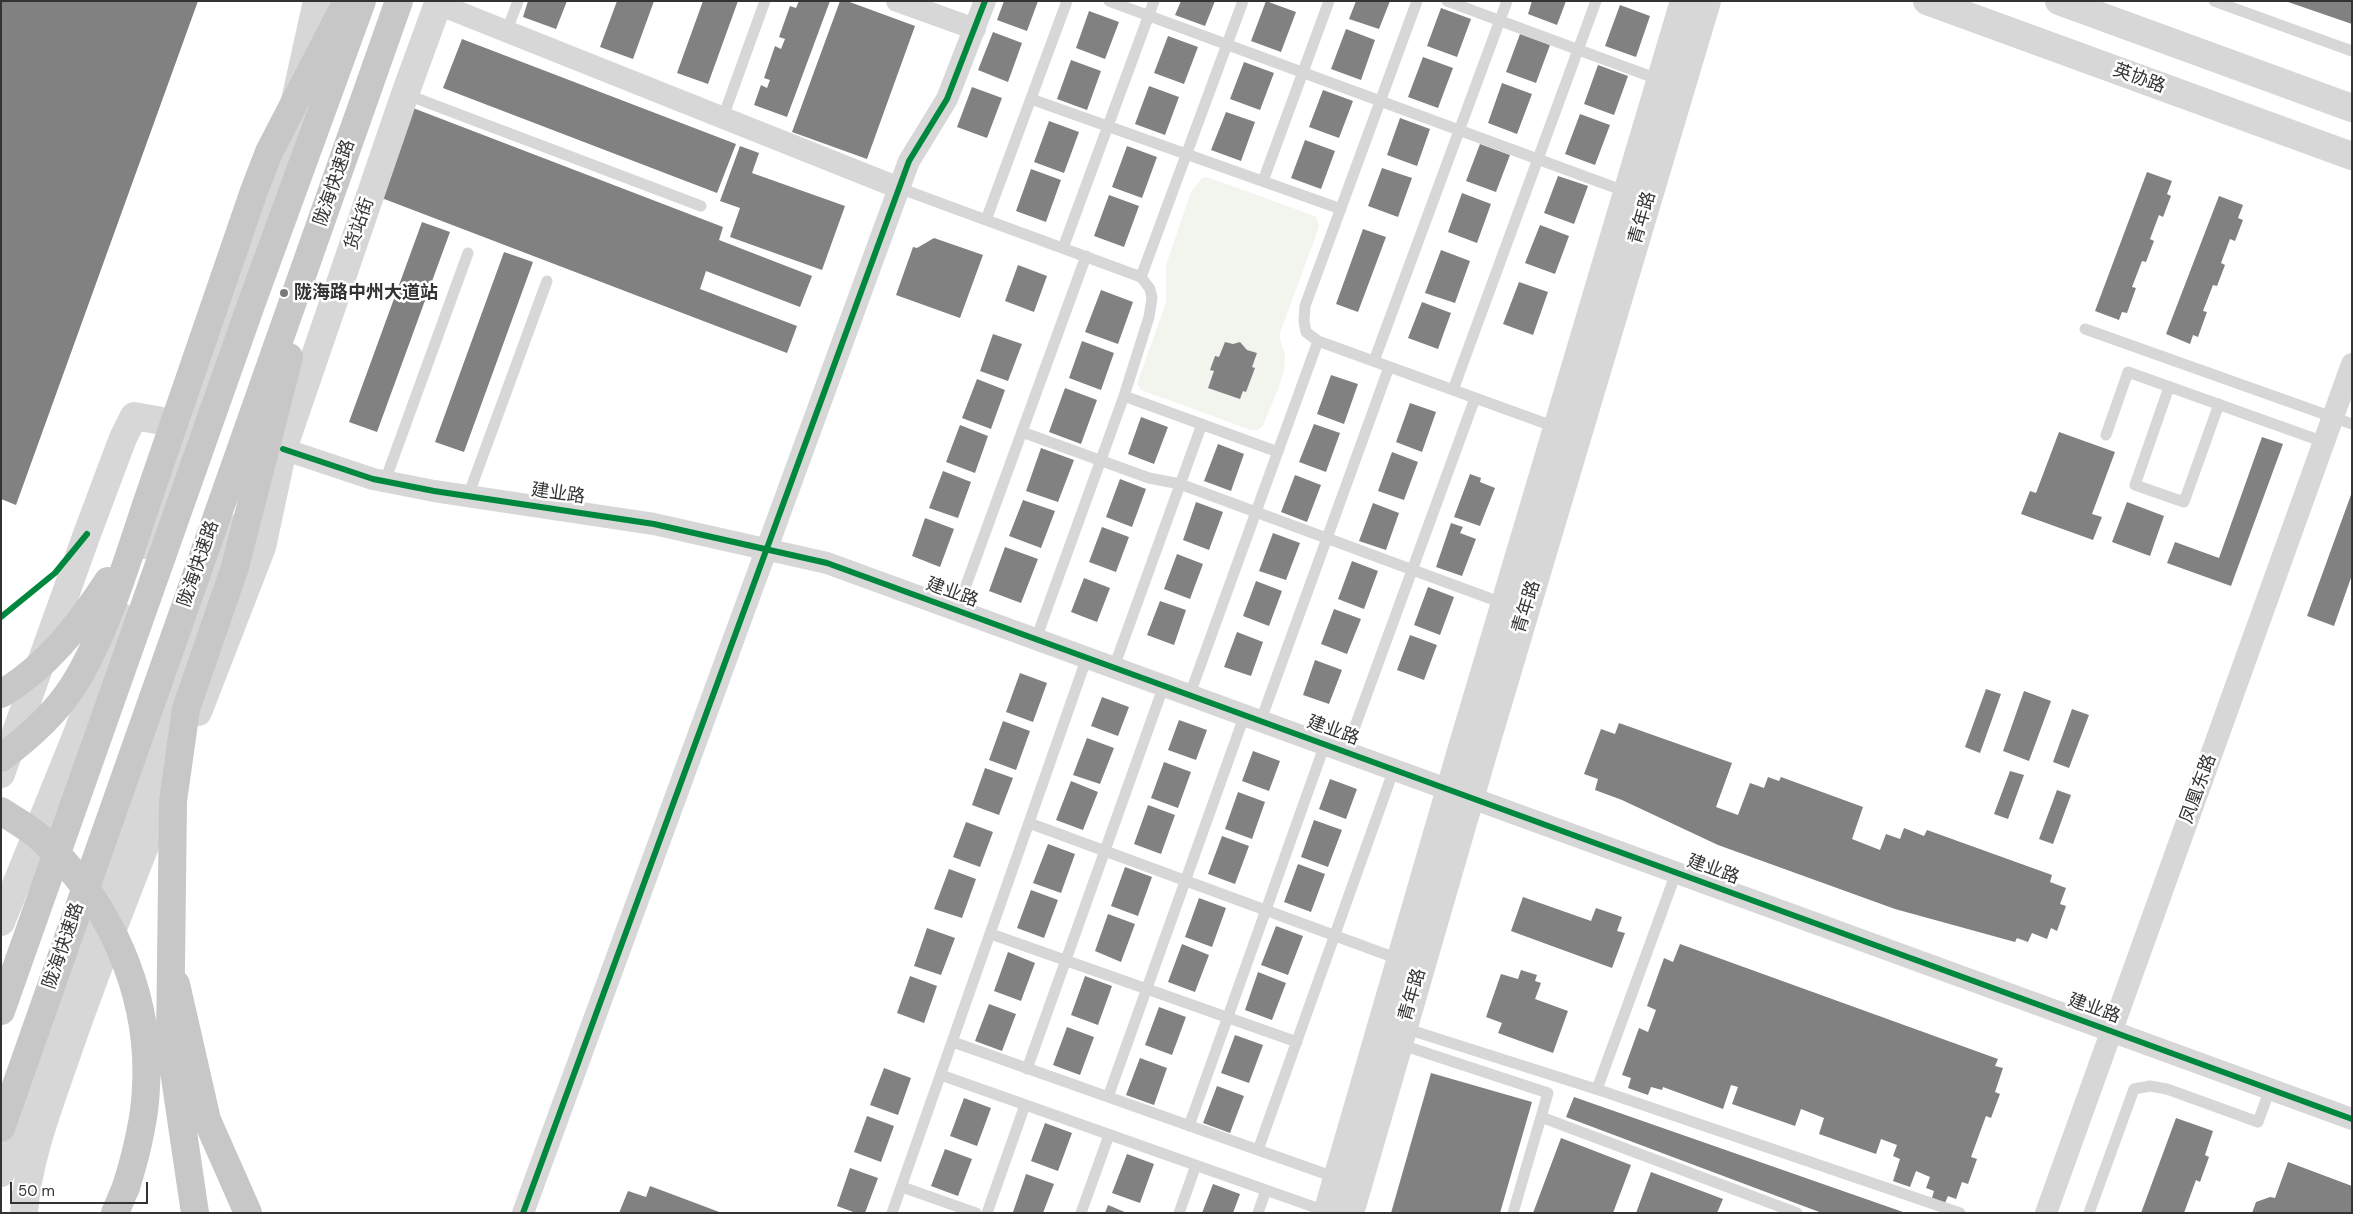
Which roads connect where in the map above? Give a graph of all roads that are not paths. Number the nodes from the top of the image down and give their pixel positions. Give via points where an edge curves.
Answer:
1 (317, 1) edge
2 (347, 1) edge
3 (362, 1) edge
4 (399, 1) edge
5 (518, 1) edge
6 (765, 1) edge
7 (897, 1) edge
8 (985, 1) edge
9 (1067, 1) edge
10 (1108, 1) edge
11 (1154, 1) edge
12 (1243, 1) edge
13 (1329, 1) edge
14 (1417, 1) edge
15 (1447, 1) edge
16 (1507, 1) edge
17 (1596, 1) edge
18 (1684, 1) edge
19 (1707, 1) edge
20 (1927, 1) edge
21 (2059, 1) edge
22 (2214, 1) edge
23 (439, 2) edge
24 (1148, 16) junction
25 (1500, 21) junction
26 (975, 29) junction
27 (507, 30) junction
28 (1227, 45) junction
29 (1578, 50) junction
30 (2352, 51) edge
31 (1302, 73) junction
32 (1660, 80) junction
33 (405, 94) junction
34 (1031, 99) junction
35 (1380, 101) junction
36 (2352, 108) edge
37 (723, 117) junction
38 (1108, 127) junction
39 (1459, 130) junction
40 (1187, 153) junction
41 (2352, 156) edge
42 (1538, 159) junction
43 (1263, 181) junction
44 (899, 188) junction
45 (1628, 192) junction
46 (701, 206) dead end
47 (1340, 210) junction
48 (986, 220) junction
49 (316, 236) junction
50 (1063, 248) junction
51 (468, 253) dead end
52 (1086, 256) junction
53 (1141, 277) junction
54 (547, 281) dead end
55 (2085, 329) dead end
56 (1318, 341) junction
57 (1374, 361) junction
58 (2352, 364) edge
59 (1389, 367) junction
60 (2170, 387) junction
61 (1453, 390) junction
62 (1124, 396) junction
63 (1475, 398) junction
64 (2219, 404) junction
65 (2342, 420) edge
66 (1202, 424) junction
67 (190, 426) junction
68 (1558, 428) junction
69 (1022, 432) junction
70 (2106, 435) dead end
71 (2324, 442) junction
72 (283, 448) junction
73 (1278, 452) junction
74 (1101, 460) junction
75 (384, 481) junction
76 (1180, 484) junction
77 (468, 496) junction
78 (1256, 512) junction
79 (1327, 538) junction
80 (132, 544) junction
81 (768, 549) junction
82 (1412, 570) junction
83 (1506, 604) junction
84 (957, 610) junction
85 (1036, 639) junction
86 (1087, 657) junction
87 (1114, 667) junction
88 (1164, 685) junction
89 (1, 694) edge
90 (1190, 694) junction
91 (1253, 717) junction
92 (1325, 744) junction
93 (1346, 751) junction
94 (1, 758) edge
95 (1394, 769) junction
96 (1, 774) edge
97 (1460, 794) junction
98 (1, 812) edge
99 (1029, 823) junction
100 (1105, 851) junction
101 (1676, 873) junction
102 (1185, 881) junction
103 (1266, 910) junction
104 (1, 922) edge
105 (991, 934) junction
106 (1334, 936) junction
107 (1066, 960) junction
108 (1401, 960) junction
109 (171, 963) junction
110 (1147, 989) junction
111 (1, 1012) edge
112 (1228, 1018) junction
113 (2111, 1032) junction
114 (1401, 1036) junction
115 (953, 1042) junction
116 (1297, 1042) junction
117 (1028, 1069) junction
118 (941, 1075) junction
119 (1597, 1089) junction
120 (2270, 1090) junction
121 (1108, 1097) junction
122 (1025, 1105) junction
123 (1541, 1117) junction
124 (2352, 1119) edge
125 (1189, 1126) junction
126 (1, 1128) edge
127 (1109, 1135) junction
128 (1258, 1150) junction
129 (1196, 1165) junction
130 (1, 1173) edge
131 (1337, 1178) junction
132 (902, 1186) junction
133 (1266, 1190) junction
134 (1335, 1212) edge
135 (24, 1213) edge
136 (115, 1213) edge
137 (195, 1213) edge
138 (248, 1213) edge
139 (523, 1213) edge
140 (892, 1213) edge
141 (976, 1213) edge
142 (987, 1213) edge
143 (1081, 1213) edge
144 (1179, 1213) edge
145 (1258, 1213) edge
146 (1513, 1213) edge
147 (1797, 1213) edge
148 (1960, 1213) edge
149 (2046, 1213) edge
150 (2089, 1213) edge

1 - 67 street via 274,196
2 - 80 highway, bridge via 269,152
3 - 111 highway, 陇海快速路, bridge via 248,311
4 - 49 highway, 陇海快速路, bridge
5 - 27 lane
6 - 37 lane
7 - 26 street
8 - 26 street
9 - 34 lane
10 - 24 lane
11 - 24 lane
12 - 28 lane
13 - 31 lane
14 - 35 lane
15 - 25 lane
16 - 25 lane
17 - 29 lane
18 - 32 street, 青年路
19 - 97 street, 青年路
20 - 41 street, 英协路
21 - 36 street
22 - 30 lane
23 - 27 street
23 - 33 street, 货站街
24 - 28 lane
24 - 38 lane
25 - 29 lane
25 - 39 lane
26 - 44 street via 948,99 910,161
27 - 37 street
28 - 31 lane
28 - 40 lane
29 - 32 lane
29 - 42 lane
31 - 35 lane
31 - 43 lane
32 - 45 street, 青年路
33 - 46 lane
33 - 72 street, 货站街
34 - 38 lane
34 - 48 lane
35 - 39 lane
35 - 47 lane
37 - 44 street
38 - 40 lane
38 - 50 lane
39 - 42 lane
39 - 57 lane
40 - 43 lane
40 - 53 lane
42 - 45 lane
42 - 61 lane
43 - 47 lane
44 - 48 lane
44 - 81 street
45 - 68 street, 青年路
47 - 56 lane via 1305,306 1306,332
48 - 50 lane
49 - 109 highway, bridge via 235,567 186,709 173,801
49 - 126 highway, 陇海快速路, bridge
50 - 52 lane
51 - 75 lane
52 - 53 lane
52 - 69 lane
53 - 62 lane via 1152,298
54 - 77 lane
55 - 65 lane
56 - 57 lane
56 - 73 lane
57 - 59 lane
58 - 65 street, 凤凰东路
59 - 61 lane
59 - 79 lane
60 - 64 lane
60 - 64 lane via 2135,485 2159,494 2184,502
60 - 70 lane via 2128,372
61 - 63 lane
62 - 66 lane
62 - 74 lane
63 - 68 lane
63 - 82 lane
64 - 71 lane
65 - 71 street, 凤凰东路
66 - 73 lane
66 - 76 lane
67 - 96 street via 134,416 87,534
67 - 104 street via 77,734
68 - 83 street, 青年路
69 - 74 lane
69 - 84 lane
71 - 113 street, 凤凰东路
72 - 75 street, 建业路
72 - 130 street via 222,562
72 - 135 street via 262,547 105,946 45,1118
73 - 78 lane
74 - 76 lane via 1149,478
74 - 85 lane
75 - 77 street, 建业路
76 - 78 lane
76 - 87 lane
77 - 81 street, 建业路 via 654,524
78 - 79 lane
78 - 90 lane
79 - 82 lane
79 - 91 lane
80 - 89 highway, bridge via 68,637 28,676
80 - 94 highway, bridge via 98,638 72,687 27,739
81 - 84 street, 建业路 via 827,563
81 - 139 street
82 - 83 lane
82 - 93 lane
83 - 97 street, 青年路
84 - 85 street, 建业路
85 - 86 street, 建业路
86 - 87 street, 建业路
86 - 99 lane
87 - 88 street, 建业路
88 - 90 street, 建业路
88 - 100 lane
90 - 91 street, 建业路
91 - 92 street, 建业路
91 - 102 lane
92 - 93 street, 建业路
92 - 103 lane
93 - 95 street, 建业路
95 - 97 street, 建业路
95 - 106 lane
97 - 101 street, 建业路
97 - 108 street, 青年路
97 - 114 street, 青年路
98 - 136 highway, bridge via 37,836 93,897 120,950 138,1000 143,1028 144,1108 135,1159
99 - 100 lane
99 - 105 lane
100 - 102 lane
100 - 107 lane
101 - 113 street, 建业路
101 - 119 lane
102 - 103 lane
102 - 110 lane
103 - 106 lane
103 - 112 lane
105 - 107 lane
105 - 115 lane
106 - 108 lane
106 - 116 lane
107 - 110 lane
107 - 117 lane
108 - 131 street, 青年路
109 - 137 highway, bridge via 170,1044
109 - 138 highway, bridge via 207,1120
110 - 112 lane
110 - 121 lane
112 - 116 lane
112 - 125 lane
113 - 120 street, 建业路
113 - 149 street, 凤凰东路
114 - 119 lane
114 - 123 lane via 1548,1094
114 - 134 street, 青年路
115 - 117 lane
115 - 118 lane
116 - 128 lane
117 - 121 lane
118 - 122 lane
118 - 132 lane
119 - 148 lane
120 - 124 street, 建业路
120 - 150 lane via 2258,1122 2167,1089 2150,1086 2134,1089
121 - 125 lane
122 - 127 lane
122 - 142 lane
123 - 146 lane
123 - 147 lane
125 - 128 lane
127 - 129 lane
127 - 143 lane
128 - 131 lane
129 - 133 lane
129 - 144 lane
131 - 134 street, 青年路
132 - 140 lane
132 - 141 lane
133 - 134 lane
133 - 145 lane

